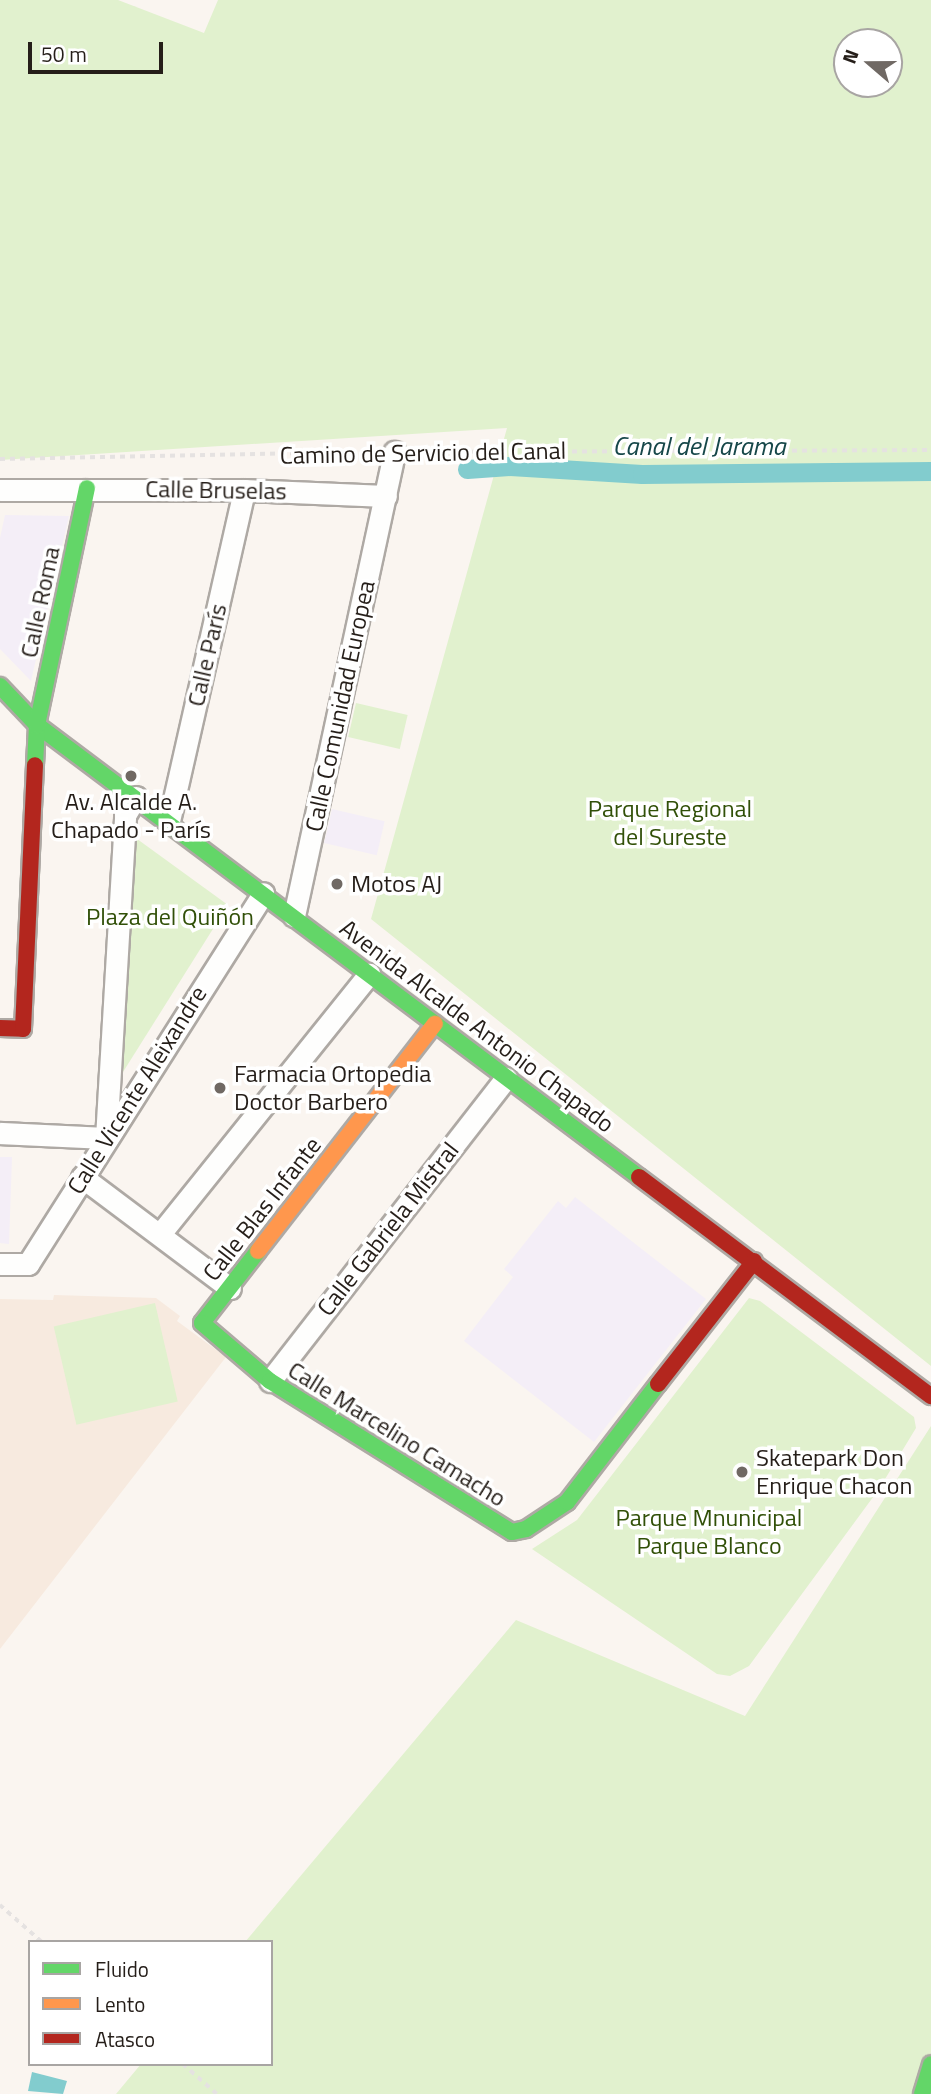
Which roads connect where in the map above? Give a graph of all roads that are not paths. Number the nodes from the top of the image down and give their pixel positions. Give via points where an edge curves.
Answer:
1 (394, 452) road end
2 (87, 488) junction
3 (0, 490) edge
4 (244, 490) junction
5 (386, 496) junction
6 (0, 686) edge
7 (37, 724) junction
8 (136, 797) junction
9 (169, 821) junction
10 (263, 893) junction
11 (294, 916) junction
12 (369, 974) junction
13 (435, 1024) junction
14 (0, 1028) edge
15 (506, 1077) junction
16 (0, 1133) edge
17 (106, 1138) junction
18 (82, 1177) junction
19 (160, 1234) junction
20 (754, 1261) junction
21 (0, 1264) edge
22 (230, 1288) junction
23 (202, 1323) joint
24 (270, 1381) junction
25 (931, 1396) edge
26 (931, 2064) edge
27 (922, 2094) edge

1 - 5 street
2 - 3 street, Calle Bruselas
2 - 4 street, Calle Bruselas
2 - 7 street, Calle Roma
4 - 5 street, Calle Bruselas
4 - 9 street, Calle París
5 - 11 street, Calle Comunidad Europea
6 - 7 street, Avenida Alcalde Antonio Chapado
7 - 8 street, Avenida Alcalde Antonio Chapado
7 - 14 street, Calle Roma via 23,1029
8 - 9 street, Avenida Alcalde Antonio Chapado
8 - 17 street via 125,815
9 - 10 street, Avenida Alcalde Antonio Chapado
10 - 11 street, Avenida Alcalde Antonio Chapado
10 - 17 street, Calle Vicente Aleixandre
11 - 12 street, Avenida Alcalde Antonio Chapado
12 - 13 street, Avenida Alcalde Antonio Chapado
12 - 19 street
13 - 15 street, Avenida Alcalde Antonio Chapado
13 - 22 street, Calle Blas Infante
15 - 20 street, Avenida Alcalde Antonio Chapado
15 - 24 street, Calle Gabriela Mistral
16 - 17 street
17 - 18 street, Calle Vicente Aleixandre
18 - 19 street
18 - 21 street, Calle Vicente Aleixandre via 28,1265
19 - 22 street
20 - 24 street, Calle Marcelino Camacho via 567,1502 526,1529 512,1532 500,1526
20 - 25 street, Avenida Alcalde Antonio Chapado
22 - 23 street, Calle Blas Infante
23 - 24 street, Calle Marcelino Camacho
26 - 27 street

